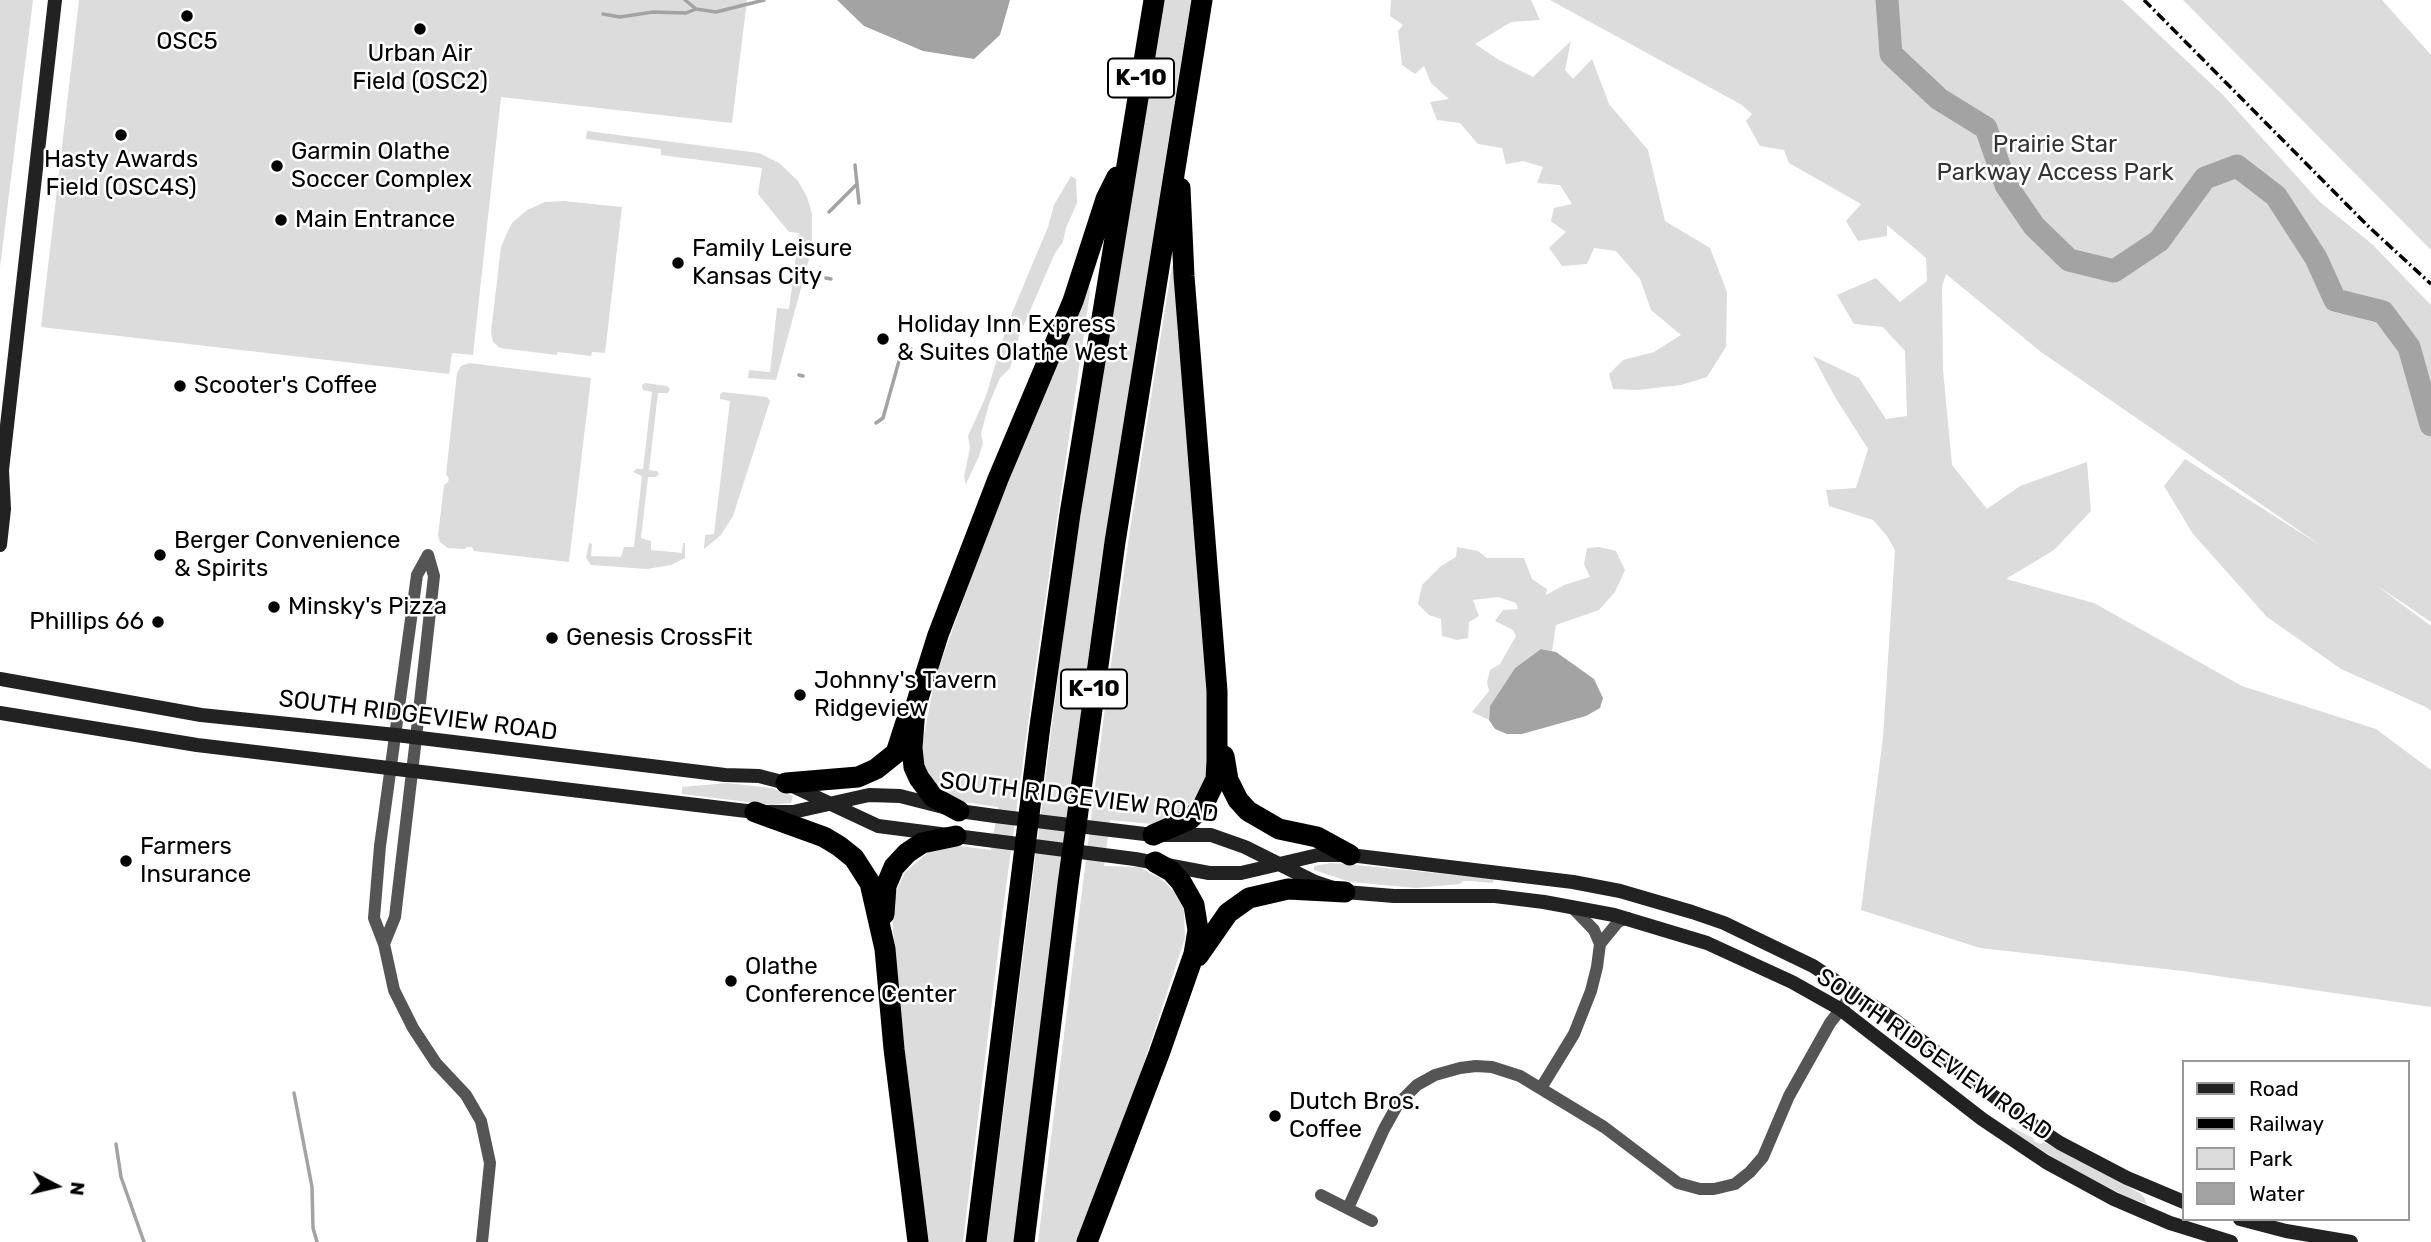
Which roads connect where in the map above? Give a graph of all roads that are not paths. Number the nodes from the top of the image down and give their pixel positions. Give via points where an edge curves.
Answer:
1 (55, 0) edge
2 (1154, 0) edge
3 (1202, 0) edge
4 (1179, 137) junction
5 (1128, 156) junction
6 (1, 472) edge
7 (0, 545) edge
8 (0, 679) edge
9 (1217, 691) junction
10 (915, 708) junction
11 (0, 713) edge
12 (396, 735) junction
13 (416, 738) junction
14 (391, 770) junction
15 (412, 772) junction
16 (786, 783) junction
17 (828, 803) junction
18 (959, 811) junction
19 (755, 812) junction
20 (1153, 835) junction
21 (956, 836) junction
22 (1350, 855) junction
23 (1155, 862) junction
24 (1279, 864) junction
25 (1619, 891) junction
26 (1345, 892) junction
27 (1571, 906) junction
28 (1596, 911) junction
29 (1628, 918) junction
30 (384, 944) junction
31 (1600, 944) junction
32 (885, 949) junction
33 (1185, 983) junction
34 (1854, 992) junction
35 (1840, 1009) junction
36 (1541, 1088) junction
37 (1321, 1195) dead end
38 (2182, 1202) edge
39 (2182, 1204) edge
40 (1348, 1208) junction
41 (1372, 1221) dead end
42 (2248, 1221) edge
43 (2174, 1224) junction
44 (482, 1242) edge
45 (918, 1242) edge
46 (976, 1242) edge
47 (1024, 1242) edge
48 (1087, 1242) edge
49 (2231, 1242) edge
50 (2351, 1242) edge

1 - 6 main road
2 - 5 highway, K-10
3 - 4 highway, K-10
4 - 9 highway via 1184,276
4 - 47 highway, K-10 via 1113,555
5 - 10 highway via 1106,199 1073,301 993,492
5 - 46 highway, K-10 via 1042,713
6 - 7 main road via 4,509
8 - 12 main road, SOUTH RIDGEVIEW ROAD via 201,715
9 - 20 highway via 1216,779 1211,793 1190,819
9 - 22 highway via 1224,760 1238,800 1279,830 1317,837
10 - 16 highway via 896,753 877,769 858,777
10 - 18 highway via 914,767 933,797
11 - 14 main road, SOUTH RIDGEVIEW ROAD
12 - 13 main road, SOUTH RIDGEVIEW ROAD
12 - 13 street via 418,575 428,555 434,576
12 - 14 street
13 - 15 street
13 - 16 main road, SOUTH RIDGEVIEW ROAD via 759,776
14 - 15 main road, SOUTH RIDGEVIEW ROAD
14 - 30 street via 375,885 374,918
15 - 19 main road, SOUTH RIDGEVIEW ROAD
15 - 30 street via 395,917
16 - 17 main road, SOUTH RIDGEVIEW ROAD
17 - 18 main road, SOUTH RIDGEVIEW ROAD via 886,795
17 - 19 main road, SOUTH RIDGEVIEW ROAD via 793,812
17 - 21 main road, SOUTH RIDGEVIEW ROAD via 878,826
18 - 20 main road, SOUTH RIDGEVIEW ROAD
19 - 32 highway via 824,837 854,858 870,883
20 - 24 main road, SOUTH RIDGEVIEW ROAD via 1211,835
21 - 23 main road, SOUTH RIDGEVIEW ROAD
21 - 32 highway via 922,843 894,867 886,886
22 - 24 main road, SOUTH RIDGEVIEW ROAD via 1318,855
22 - 25 main road, SOUTH RIDGEVIEW ROAD
23 - 24 main road, SOUTH RIDGEVIEW ROAD via 1226,874
23 - 33 highway via 1181,881 1198,918
24 - 26 main road, SOUTH RIDGEVIEW ROAD
25 - 28 main road
25 - 34 main road, SOUTH RIDGEVIEW ROAD via 1724,923
26 - 27 main road, SOUTH RIDGEVIEW ROAD via 1394,897 1495,896
26 - 33 highway via 1288,889 1249,898 1228,913 1213,932
27 - 28 main road, SOUTH RIDGEVIEW ROAD
27 - 31 street via 1591,926
28 - 29 main road, SOUTH RIDGEVIEW ROAD
29 - 31 street via 1618,922
29 - 35 main road, SOUTH RIDGEVIEW ROAD via 1727,952
30 - 44 street via 394,990 413,1028 481,1121 490,1163
31 - 36 street via 1584,1013
32 - 45 highway
33 - 48 highway
34 - 35 street
34 - 38 main road, SOUTH RIDGEVIEW ROAD via 2060,1143
35 - 36 street via 1788,1096 1763,1157 1742,1179 1726,1187 1700,1189 1678,1183 1626,1141
35 - 43 main road, SOUTH RIDGEVIEW ROAD via 1982,1119 2046,1162 2114,1199
36 - 40 street via 1506,1070 1476,1066 1445,1071 1417,1085 1390,1117
37 - 40 street
39 - 43 main road
40 - 41 street
42 - 50 main road
43 - 49 main road, SOUTH RIDGEVIEW ROAD

